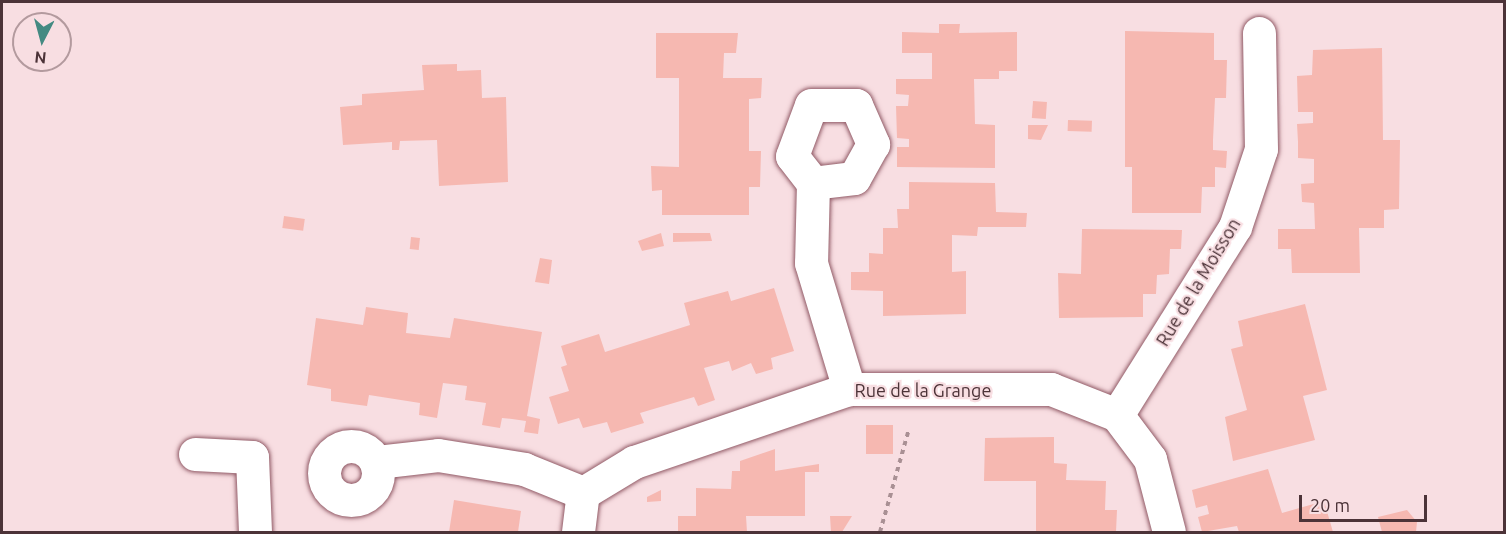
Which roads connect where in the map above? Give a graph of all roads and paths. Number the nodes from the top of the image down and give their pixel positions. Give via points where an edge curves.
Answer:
1 (1259, 33) dead end
2 (813, 183) dead end
3 (849, 389) junction
4 (920, 390) junction
5 (1117, 415) junction
6 (195, 454) dead end
7 (377, 462) dead end
8 (583, 493) junction
9 (255, 532) edge
10 (578, 532) edge
11 (880, 532) edge
12 (1169, 532) edge

1 - 5 street, Rue de la Moisson via 1261,149 1235,227
2 - 3 street via 811,263
3 - 4 street, Rue de la Grange
3 - 8 street, Rue de la Grange via 634,462
4 - 5 street, Rue de la Grange via 1051,389
4 - 11 path
5 - 12 street via 1150,459
6 - 9 street via 252,457
7 - 8 street via 438,455 524,469
8 - 10 street

